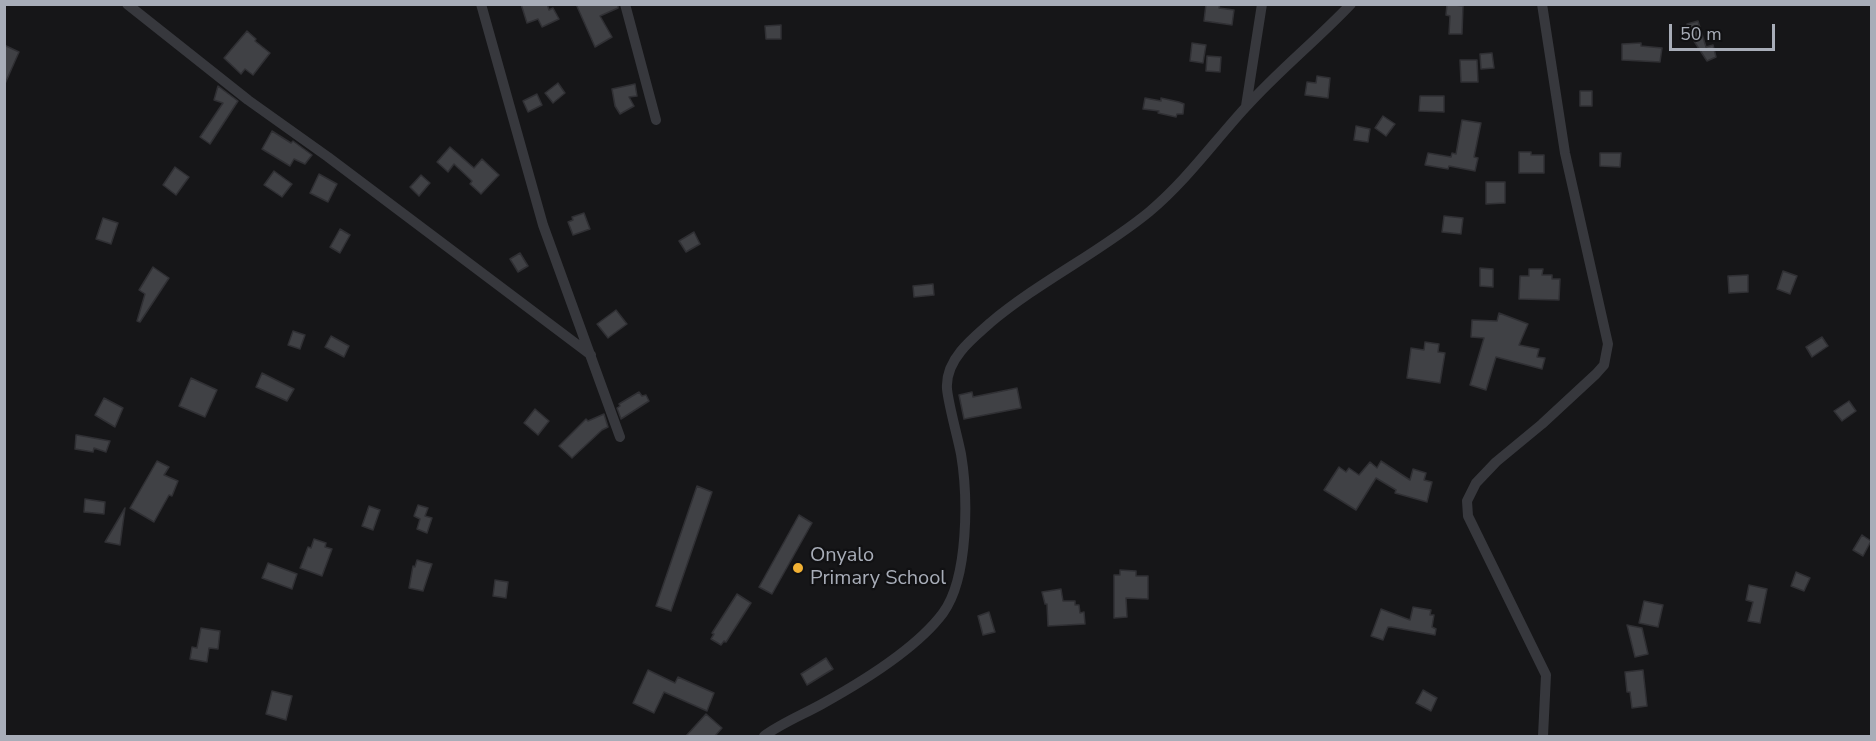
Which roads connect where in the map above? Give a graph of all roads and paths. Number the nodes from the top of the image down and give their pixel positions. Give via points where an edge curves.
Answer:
1 (127, 4) edge
2 (481, 4) edge
3 (625, 4) edge
4 (1262, 4) edge
5 (1351, 4) edge
6 (1542, 4) edge
7 (1246, 106) junction
8 (656, 120) dead end
9 (591, 355) junction
10 (620, 437) dead end
11 (764, 736) edge
12 (1543, 736) edge

1 - 9 street via 248,100
2 - 9 street via 543,225
3 - 8 street
4 - 7 street
5 - 7 street
6 - 12 street via 1565,153 1608,344 1607,355 1588,382 1476,483 1467,507 1546,675
7 - 11 street via 1195,168 1156,206 1030,292 960,352 948,374 947,389 961,457 966,512 958,576 944,612 906,649 862,680
9 - 10 street

